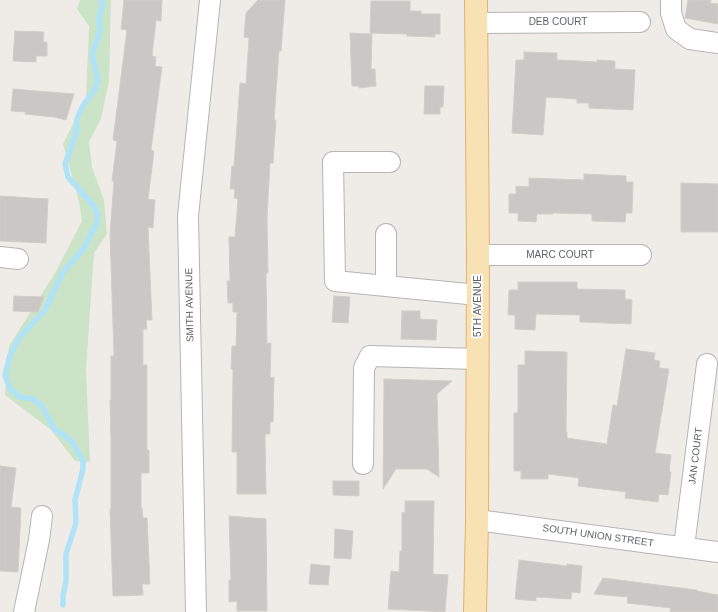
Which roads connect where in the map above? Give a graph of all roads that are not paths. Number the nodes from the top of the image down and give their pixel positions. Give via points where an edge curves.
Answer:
1 (210, 0) edge
2 (476, 0) edge
3 (671, 0) edge
4 (476, 22) junction
5 (640, 22) dead end
6 (718, 43) edge
7 (390, 162) dead end
8 (386, 234) dead end
9 (478, 255) junction
10 (642, 255) dead end
11 (386, 286) junction
12 (478, 295) junction
13 (478, 359) junction
14 (707, 364) dead end
15 (363, 464) dead end
16 (42, 516) dead end
17 (477, 520) junction
18 (684, 547) junction
19 (718, 552) edge
20 (24, 612) edge
21 (196, 612) edge
22 (475, 612) edge

1 - 21 street, SMITH AVENUE via 188,216
2 - 4 main road, 5TH AVENUE
3 - 6 street via 671,13 676,29 690,39
4 - 5 street, DEB COURT
4 - 9 main road, 5TH AVENUE
7 - 11 street via 333,162 335,281
8 - 11 street
9 - 10 street, MARC COURT
9 - 12 main road, 5TH AVENUE
11 - 12 street
12 - 13 main road, 5TH AVENUE
13 - 15 street via 370,356 364,368
13 - 17 main road, 5TH AVENUE
14 - 18 street, JAN COURT
16 - 20 street
17 - 18 street, SOUTH UNION STREET
17 - 22 main road, 5TH AVENUE
18 - 19 street, SOUTH UNION STREET

